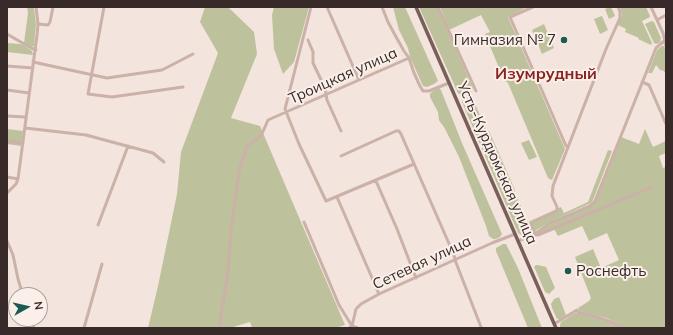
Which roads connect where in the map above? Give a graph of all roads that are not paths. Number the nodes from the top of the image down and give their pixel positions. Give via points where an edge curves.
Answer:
1 (36, 7) edge
2 (53, 7) edge
3 (104, 7) edge
4 (311, 7) edge
5 (327, 7) edge
6 (382, 7) edge
7 (416, 7) edge
8 (438, 7) edge
9 (533, 7) edge
10 (618, 7) edge
11 (651, 7) edge
12 (666, 15) edge
13 (657, 20) junction
14 (38, 24) junction
15 (7, 34) edge
16 (308, 40) dead end
17 (664, 41) junction
18 (666, 46) edge
19 (36, 50) junction
20 (193, 54) dead end
21 (409, 58) junction
22 (33, 62) junction
23 (7, 66) edge
24 (33, 68) junction
25 (91, 74) junction
26 (359, 80) junction
27 (642, 82) junction
28 (449, 83) junction
29 (183, 87) dead end
30 (7, 90) edge
31 (476, 91) dead end
32 (30, 93) junction
33 (326, 94) junction
34 (286, 113) junction
35 (7, 116) edge
36 (26, 117) junction
37 (666, 124) edge
38 (25, 128) junction
39 (341, 131) dead end
40 (7, 141) edge
41 (23, 143) junction
42 (128, 146) junction
43 (568, 146) junction
44 (341, 156) dead end
45 (164, 162) dead end
46 (414, 164) junction
47 (7, 177) edge
48 (18, 179) junction
49 (376, 181) junction
50 (652, 187) dead end
51 (7, 193) edge
52 (337, 197) junction
53 (304, 222) dead end
54 (98, 225) dead end
55 (515, 234) junction
56 (535, 234) junction
57 (7, 241) edge
58 (518, 242) junction
59 (455, 260) junction
60 (102, 264) dead end
61 (416, 278) junction
62 (20, 287) edge
63 (379, 294) junction
64 (554, 324) junction
65 (351, 327) edge
66 (481, 327) edge
67 (84, 328) edge
68 (219, 328) edge
69 (358, 328) edge
70 (556, 328) edge
71 (623, 328) edge

1 - 14 street
2 - 14 street via 48,25
3 - 25 street
4 - 34 street
5 - 26 street
6 - 21 street via 395,36
7 - 28 main road, Усть-Курдюмская улица
8 - 31 street
9 - 43 street via 510,17
10 - 43 street via 620,18
11 - 13 street
12 - 13 street
13 - 17 street
14 - 19 street
15 - 19 street
16 - 33 street via 313,52 313,63
17 - 18 street
17 - 27 street via 656,48
19 - 22 street
20 - 25 street via 162,70 107,78
21 - 26 street, Троицкая улица
21 - 28 street via 423,91
22 - 24 street
22 - 25 street
23 - 24 street
24 - 32 street
25 - 29 street via 88,94 112,96
26 - 33 street, Троицкая улица
27 - 37 street via 649,85
27 - 56 street via 595,201 550,223
28 - 55 main road, Усть-Курдюмская улица
30 - 32 street
32 - 36 street
33 - 34 street, Троицкая улица
33 - 39 street
34 - 52 street via 326,201
34 - 68 street, Троицкая улица via 268,120 261,136 245,150 240,167
35 - 36 street
36 - 38 street
38 - 41 street
38 - 42 street via 86,135
40 - 41 street
41 - 48 street
42 - 45 street via 153,153
42 - 54 street
43 - 56 street via 552,190 557,210 533,222 531,225
44 - 46 street via 399,132
46 - 49 street
46 - 59 street
47 - 48 street
48 - 51 street
49 - 52 street
49 - 61 street
50 - 56 street via 538,235
52 - 63 street
53 - 65 street
55 - 58 main road, Усть-Курдюмская улица
55 - 59 street, Сетевая улица
56 - 58 street
57 - 62 street
58 - 64 main road, Усть-Курдюмская улица
59 - 61 street, Сетевая улица
59 - 66 street
60 - 67 street
61 - 63 street, Сетевая улица
63 - 65 street, Сетевая улица via 356,310
64 - 70 main road, Усть-Курдюмская улица
64 - 71 street via 577,310 614,322
65 - 69 street

